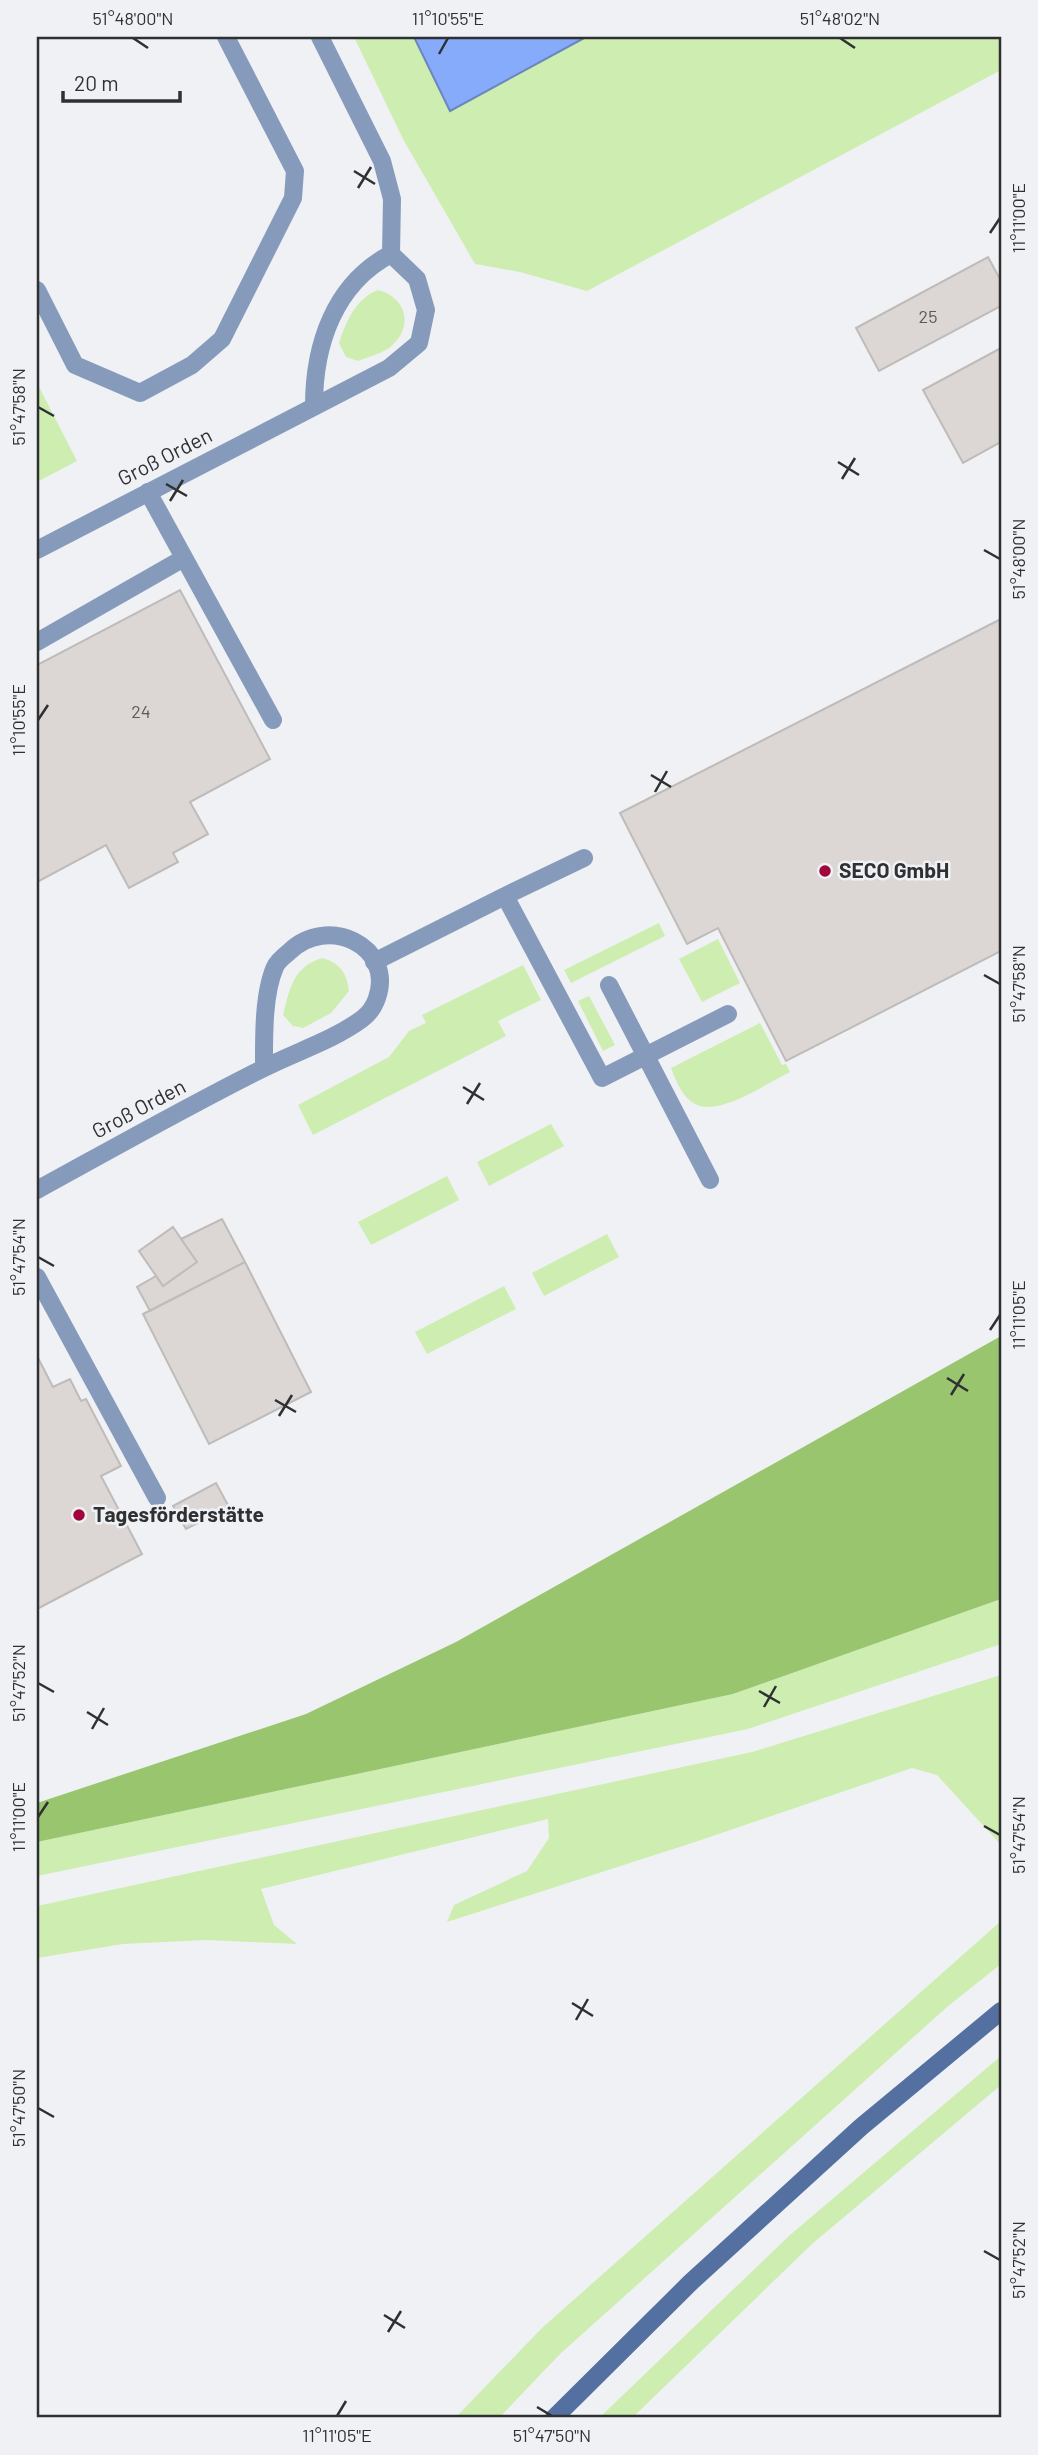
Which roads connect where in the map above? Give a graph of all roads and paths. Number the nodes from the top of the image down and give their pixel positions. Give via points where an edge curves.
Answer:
1 (226, 37) edge
2 (320, 37) edge
3 (391, 254) junction
4 (37, 290) edge
5 (314, 406) junction
6 (148, 492) junction
7 (37, 550) edge
8 (184, 558) junction
9 (37, 642) edge
10 (273, 720) dead end
11 (584, 858) dead end
12 (505, 896) junction
13 (374, 962) junction
14 (609, 985) dead end
15 (728, 1014) dead end
16 (644, 1057) junction
17 (264, 1068) junction
18 (709, 1180) dead end
19 (37, 1190) edge
20 (38, 1283) edge
21 (157, 1498) dead end
22 (1001, 2011) edge
23 (554, 2418) edge

1 - 4 street via 295,171 293,198 222,339 192,365 140,393 75,365
2 - 3 street via 382,161 392,199
3 - 5 street via 374,262 341,297 318,355
3 - 5 street, Groß Orden via 416,279 426,310 419,343 389,368
5 - 6 street, Groß Orden
6 - 7 street, Groß Orden
6 - 8 street
8 - 9 street
8 - 10 street
11 - 12 street
12 - 13 street
12 - 16 street via 602,1078
13 - 17 street, Groß Orden via 379,992 374,1008 322,1042
13 - 17 street via 352,939 333,933 293,948 275,966 265,1014
14 - 16 street
15 - 16 street
16 - 18 street
17 - 19 street, Groß Orden
20 - 21 street
22 - 23 main road via 780,2200

